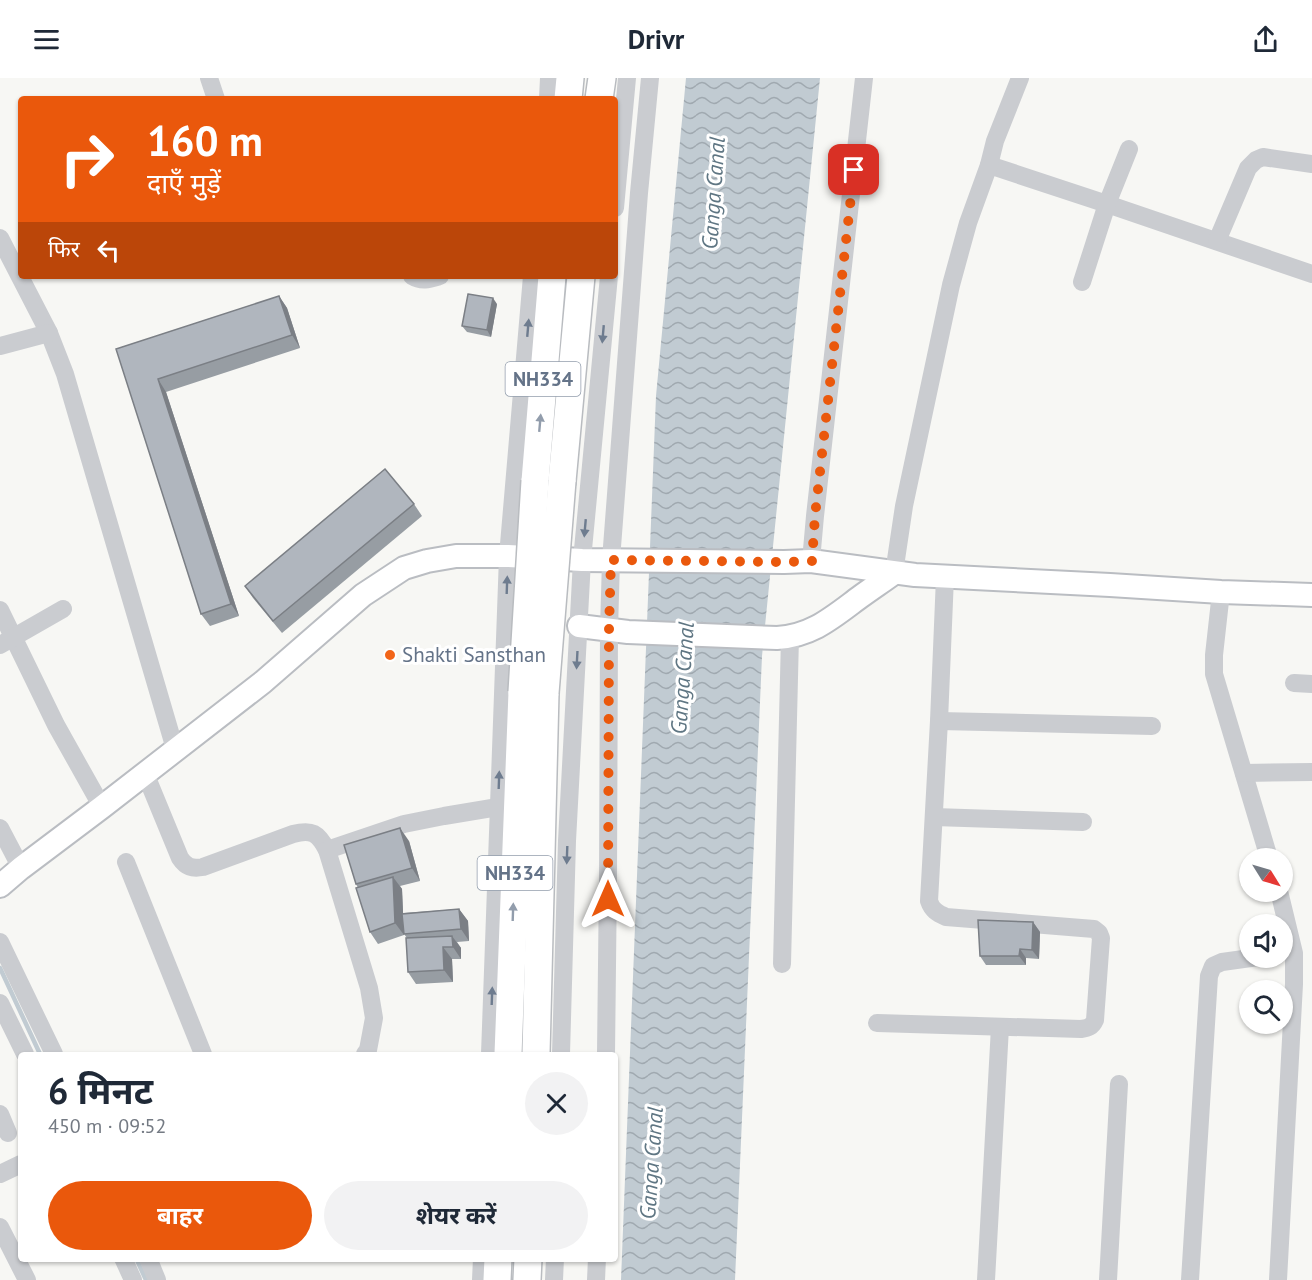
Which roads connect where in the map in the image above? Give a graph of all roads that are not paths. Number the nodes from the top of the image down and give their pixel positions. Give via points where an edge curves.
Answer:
1 (209, 78) edge
2 (549, 78) edge
3 (570, 78) edge
4 (602, 78) edge
5 (627, 78) edge
6 (650, 78) edge
7 (864, 78) edge
8 (1020, 78) edge
9 (215, 96) edge
10 (548, 96) edge
11 (568, 96) edge
12 (599, 96) edge
13 (1130, 149) dead end
14 (1312, 164) edge
15 (989, 165) junction
16 (618, 176) edge
17 (1107, 204) junction
18 (0, 238) edge
19 (1217, 241) junction
20 (18, 273) edge
21 (1312, 274) edge
22 (21, 279) edge
23 (532, 279) edge
24 (552, 279) edge
25 (581, 279) edge
26 (609, 279) edge
27 (1082, 282) dead end
28 (49, 333) junction
29 (0, 346) edge
30 (508, 556) junction
31 (582, 560) junction
32 (611, 560) junction
33 (812, 561) junction
34 (894, 573) junction
35 (945, 577) junction
36 (1221, 592) junction
37 (1312, 595) edge
38 (63, 609) dead end
39 (0, 610) edge
40 (579, 626) junction
41 (618, 631) junction
42 (784, 637) junction
43 (7, 641) edge
44 (534, 693) junction
45 (939, 721) junction
46 (1152, 726) dead end
47 (175, 750) junction
48 (1244, 772) junction
49 (1312, 772) edge
50 (146, 773) junction
51 (102, 807) junction
52 (498, 807) junction
53 (934, 817) junction
54 (1083, 822) dead end
55 (0, 828) edge
56 (1266, 848) edge
57 (327, 850) junction
58 (126, 862) dead end
59 (21, 868) junction
60 (0, 886) edge
61 (1281, 902) edge
62 (0, 942) edge
63 (1296, 952) edge
64 (1239, 960) edge
65 (782, 964) dead end
66 (0, 1003) edge
67 (877, 1023) dead end
68 (1000, 1027) junction
69 (23, 1052) edge
70 (53, 1052) edge
71 (202, 1052) edge
72 (366, 1052) edge
73 (490, 1052) edge
74 (508, 1052) edge
75 (536, 1052) edge
76 (561, 1052) edge
77 (606, 1052) edge
78 (1119, 1084) dead end
79 (0, 1114) edge
80 (8, 1133) dead end
81 (18, 1165) edge
82 (0, 1174) edge
83 (0, 1227) edge
84 (125, 1262) edge
85 (149, 1262) edge
86 (482, 1262) edge
87 (498, 1262) edge
88 (528, 1262) edge
89 (555, 1262) edge
90 (597, 1262) edge
91 (27, 1280) edge
92 (133, 1280) edge
93 (157, 1280) edge
94 (482, 1280) edge
95 (497, 1280) edge
96 (527, 1280) edge
97 (555, 1280) edge
98 (596, 1280) edge
99 (986, 1280) edge
100 (1108, 1280) edge
101 (1190, 1280) edge
102 (1278, 1280) edge

1 - 9 street
2 - 10 street
3 - 11 highway
4 - 12 highway
5 - 16 street
6 - 32 street
7 - 33 street
8 - 15 street
13 - 17 street
14 - 19 street via 1263,157 1256,160 1248,168
15 - 17 street
15 - 34 street via 951,285 904,506
17 - 19 street
17 - 27 street
18 - 20 street
19 - 21 street
22 - 28 street
30 -> 23 street
44 -> 24 highway, NH334, bridge via 535,482
25 - 44 highway, NH334, bridge via 562,481
26 -> 31 street
28 - 29 street
28 - 47 street via 82,430
30 - 31 main road
30 - 47 main road via 456,556 404,568 363,595 263,682
52 -> 30 street
31 - 32 main road
31 - 40 street
32 - 33 main road
32 - 41 street
33 - 34 main road
34 - 35 main road
34 - 42 main road via 811,631
35 - 36 main road
35 - 45 street
36 - 37 main road
36 - 48 street via 1214,674
38 - 43 street
39 - 43 street
40 - 41 main road
40 -> 76 street
41 - 42 main road
41 - 77 street
42 - 65 street
43 - 51 street
74 -> 44 highway, NH334
44 - 75 highway, NH334
45 - 46 street
45 - 53 street
47 - 50 main road
48 - 49 street
48 - 56 street
50 - 51 main road
50 - 57 street via 180,858 194,869 304,831 314,833
51 - 59 main road
52 - 57 street via 404,824
73 -> 52 street
53 - 54 street
53 - 68 street via 929,901 938,914 1094,929 1101,938 1093,1025 1081,1029
55 - 59 street
57 - 72 street via 369,988 374,1018
58 - 71 street
59 - 60 main road
61 - 63 street
62 - 70 street
63 - 102 street
64 - 101 street via 1213,966 1209,976
66 - 69 street
67 - 68 street
68 - 99 street
78 - 100 street
79 - 80 street
81 - 82 street
83 - 91 street
84 - 92 street
85 - 93 street
86 - 94 street
87 - 95 highway
88 - 96 highway
89 - 97 street
90 - 98 street

